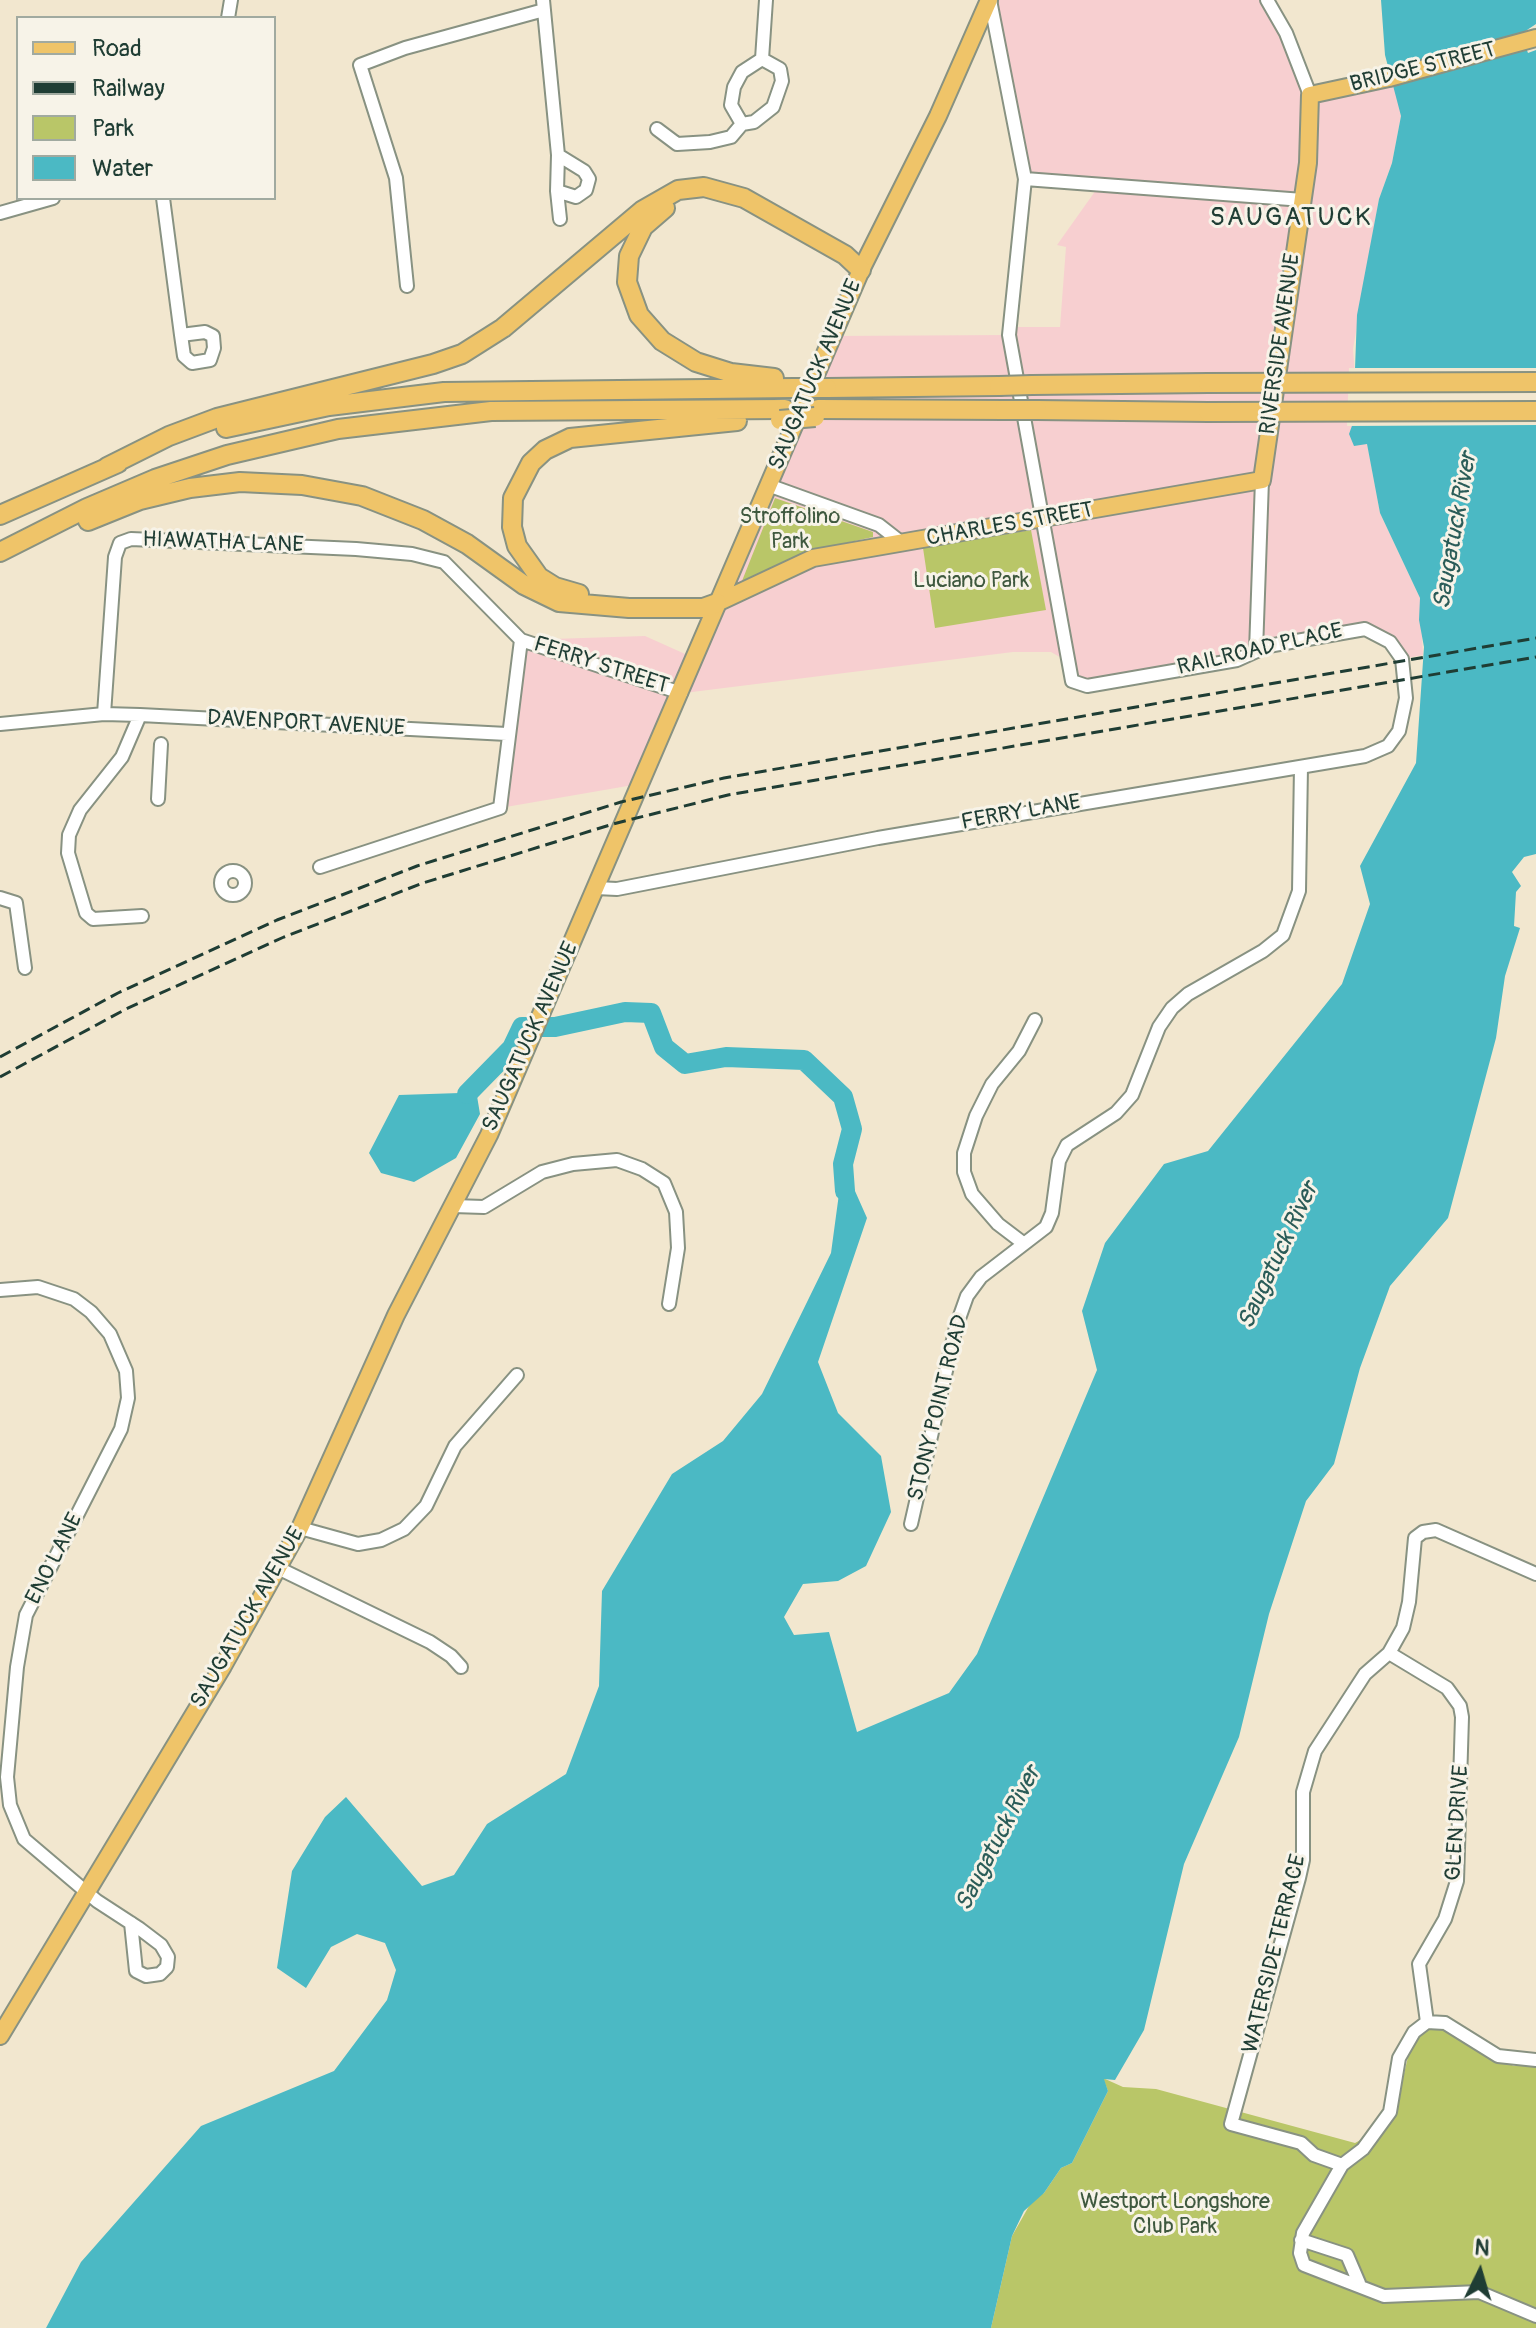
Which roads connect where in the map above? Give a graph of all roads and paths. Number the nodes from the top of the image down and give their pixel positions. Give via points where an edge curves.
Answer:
1 (766, 0) edge
2 (990, 0) edge
3 (1267, 0) edge
4 (543, 5) edge
5 (1530, 40) edge
6 (762, 59) junction
7 (1310, 95) junction
8 (742, 124) junction
9 (657, 129) dead end
10 (558, 155) junction
11 (1025, 179) junction
12 (557, 191) junction
13 (46, 200) edge
14 (163, 200) edge
15 (1303, 200) junction
16 (0, 213) edge
17 (560, 219) dead end
18 (861, 270) junction
19 (407, 286) dead end
20 (181, 335) dead end
21 (1536, 382) edge
22 (796, 384) junction
23 (1536, 411) edge
24 (782, 414) junction
25 (107, 467) junction
26 (1262, 480) junction
27 (768, 485) junction
28 (0, 515) edge
29 (1043, 519) junction
30 (902, 543) junction
31 (0, 553) edge
32 (717, 603) junction
33 (521, 640) junction
34 (1256, 651) junction
35 (1406, 692) joint
36 (681, 693) junction
37 (104, 714) junction
38 (140, 715) junction
39 (0, 724) edge
40 (507, 734) junction
41 (161, 744) dead end
42 (1301, 767) junction
43 (158, 799) dead end
44 (320, 867) dead end
45 (596, 888) junction
46 (0, 898) edge
47 (142, 916) dead end
48 (25, 968) dead end
49 (1035, 1020) dead end
50 (453, 1206) junction
51 (1023, 1243) junction
52 (0, 1290) edge
53 (669, 1304) dead end
54 (517, 1375) dead end
55 (911, 1524) dead end
56 (300, 1528) junction
57 (280, 1569) junction
58 (1536, 1574) edge
59 (1389, 1653) junction
60 (461, 1667) dead end
61 (87, 1890) junction
62 (131, 1923) dead end
63 (1427, 2022) junction
64 (0, 2036) edge
65 (1536, 2060) edge
66 (1342, 2165) junction
67 (1301, 2240) junction
68 (1359, 2283) junction
69 (1536, 2316) edge

1 - 6 street
2 - 11 street
2 - 18 main road, SAUGATUCK AVENUE
3 - 7 street, RIVERSIDE AVENUE
4 - 10 street
4 - 19 street via 360,65 396,178
5 - 7 main road, BRIDGE STREET
6 - 8 street via 742,72 734,87 731,105
6 - 8 street via 780,69 779,94 773,107 754,122
7 - 15 main road, RIVERSIDE AVENUE
8 - 9 street via 731,137 677,144
10 - 12 street
10 - 12 street via 589,179 586,190 576,197
11 - 15 street
11 - 29 street via 1009,335
12 - 17 street
13 - 16 street
14 - 20 street
15 - 26 main road, RIVERSIDE AVENUE
18 - 22 highway via 845,267 739,207 714,199 670,205 637,236 627,265 629,290 639,315 662,341 719,370
18 - 25 highway via 845,255 744,198 716,188 678,190 643,210 503,328 462,354 217,418
18 - 27 main road, SAUGATUCK AVENUE
21 - 22 highway, bridge via 881,388
22 - 25 highway via 406,396 254,420
23 - 24 highway, bridge via 889,409
24 - 31 highway via 491,411 338,429 227,455 155,479
24 - 32 highway via 570,438 537,457 516,488 514,537 527,564 546,582 590,596 707,598
25 - 28 highway
26 - 29 main road, CHARLES STREET
26 - 34 street, RIVERSIDE AVENUE
27 - 30 street, CHARLES STREET via 879,525
27 - 32 main road, SAUGATUCK AVENUE
29 - 30 main road, CHARLES STREET
29 - 34 street, RAILROAD PLACE via 1065,660 1074,684 1237,660
30 - 32 main road via 813,558
31 - 32 highway via 156,495 224,483 287,483 346,492 408,513 559,602 644,608 703,608
32 - 36 main road, SAUGATUCK AVENUE
33 - 36 street, FERRY STREET
33 - 37 street, HIAWATHA LANE via 444,562 412,554 131,539 120,543 115,557
33 - 40 street
34 - 35 street, RAILROAD PLACE via 1365,629 1381,635 1400,655
35 - 42 street, FERRY LANE via 1399,731 1383,749
36 - 45 main road, SAUGATUCK AVENUE
37 - 38 street, DAVENPORT AVENUE
37 - 39 street
38 - 40 street, DAVENPORT AVENUE
38 - 47 street via 122,757 80,810 68,853 86,913 93,919
40 - 44 street via 500,808
41 - 43 street
42 - 45 street, FERRY LANE via 878,838 617,889
42 - 51 street, STONY POINT ROAD via 1299,891 1283,935 1172,1008 1132,1095 1116,1113 1067,1145 1046,1227
45 - 50 main road, SAUGATUCK AVENUE
46 - 48 street via 16,903
49 - 51 street via 1019,1051 992,1084 964,1153 972,1194
50 - 53 street via 484,1207 542,1172 573,1164 617,1160 642,1169 664,1183 676,1212 678,1248
50 - 56 main road, SAUGATUCK AVENUE via 363,1384
51 - 55 street, STONY POINT ROAD via 981,1277 967,1296
52 - 61 street, ENO LANE via 38,1287 83,1305 110,1334 127,1380 121,1429 26,1615 7,1766 10,1805 21,1836
54 - 56 street via 455,1446 426,1506 404,1529 358,1544
56 - 57 main road, SAUGATUCK AVENUE
57 - 60 street via 430,1642
57 - 61 main road, SAUGATUCK AVENUE
58 - 59 street, WATERSIDE TERRACE via 1445,1533 1423,1532 1415,1538 1411,1556 1403,1628
59 - 63 street, GLEN DRIVE via 1447,1688 1462,1717 1457,1881 1445,1919 1419,1964
59 - 66 street, WATERSIDE TERRACE via 1365,1674 1315,1751 1303,1792 1299,1878 1231,2124 1301,2143 1314,2155
61 - 62 street, ENO LANE
61 - 64 main road, SAUGATUCK AVENUE
63 - 65 street via 1458,2028 1498,2056
63 - 66 street via 1403,2046 1390,2112 1381,2128
66 - 67 street
67 - 68 street via 1347,2255
67 - 68 street via 1304,2265
68 - 69 street via 1396,2297 1479,2292

